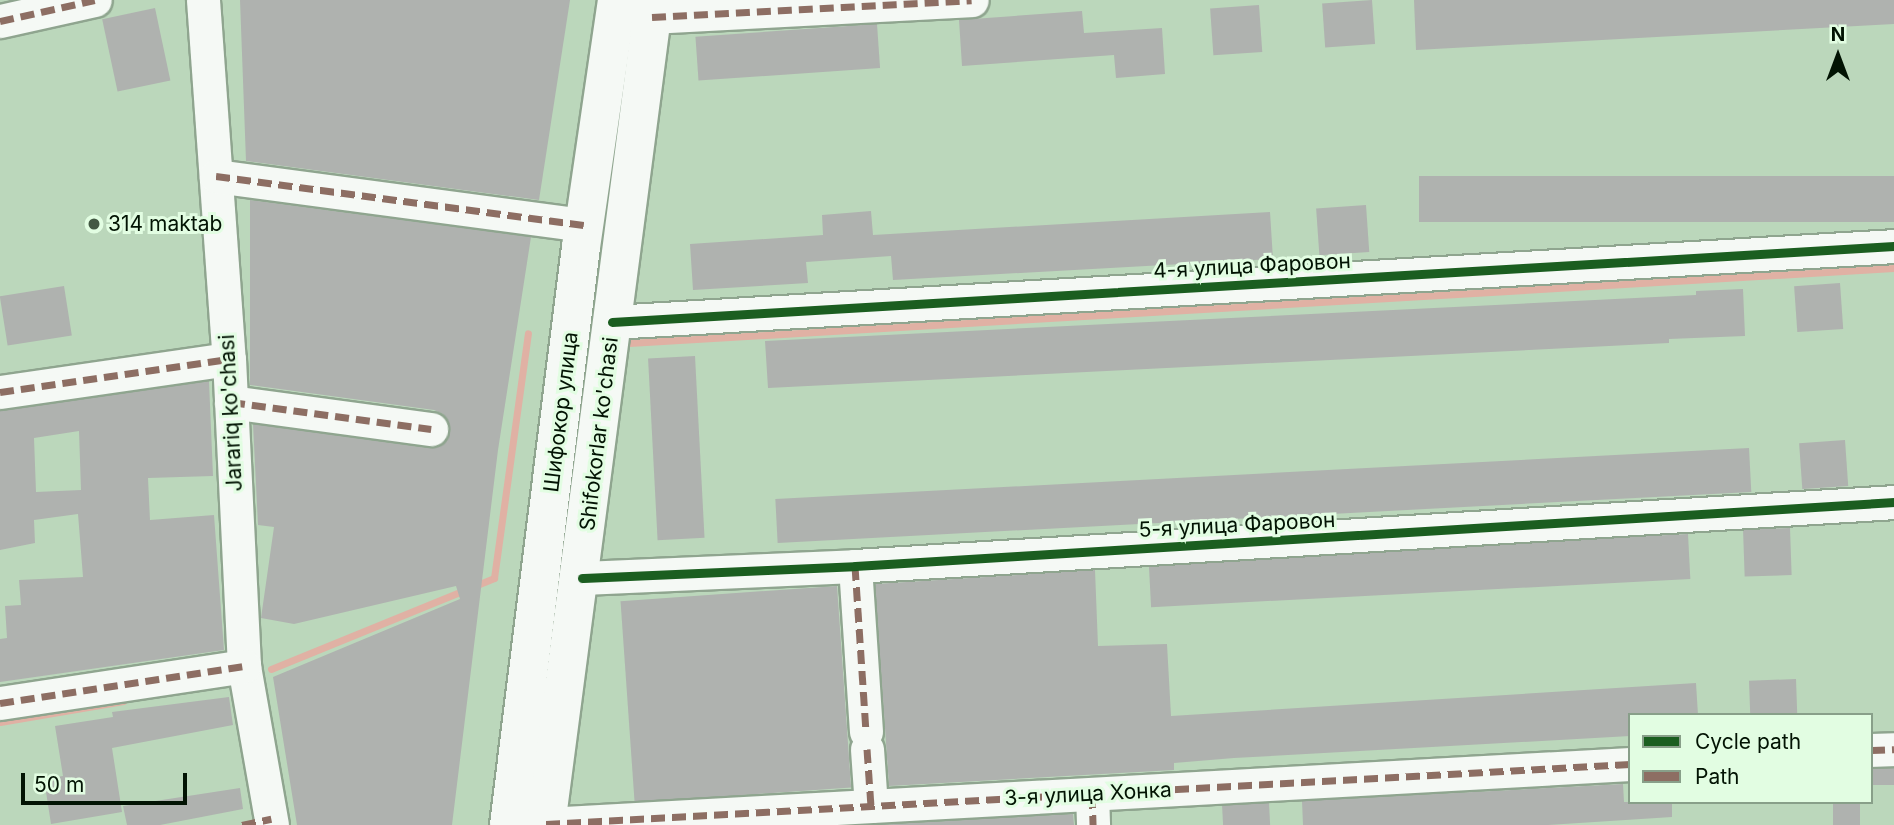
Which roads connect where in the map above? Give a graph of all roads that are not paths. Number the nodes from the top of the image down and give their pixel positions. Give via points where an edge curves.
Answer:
1 (95, 0) edge
2 (203, 0) edge
3 (617, 0) edge
4 (972, 0) edge
5 (653, 9) edge
6 (0, 21) edge
7 (216, 176) junction
8 (582, 236) junction
9 (1894, 246) edge
10 (621, 253) junction
11 (612, 322) junction
12 (229, 359) junction
13 (0, 392) edge
14 (231, 402) junction
15 (431, 429) dead end
16 (1894, 502) edge
17 (855, 565) junction
18 (582, 578) junction
19 (244, 666) junction
20 (0, 703) edge
21 (1894, 749) edge
22 (1873, 750) edge
23 (1628, 764) edge
24 (871, 806) junction
25 (1092, 809) edge
26 (262, 823) edge
27 (509, 825) edge
28 (546, 825) edge

1 - 6 street
2 - 7 street, Jarariq ko'chasi
3 - 8 main road, Шифокор улица
4 - 5 street
5 - 10 main road, Shifokorlar ko'chasi
7 - 8 street
7 - 12 street, Jarariq ko'chasi
8 - 10 main road
8 - 27 main road, Шифокор улица
9 - 11 street, 4-я улица Фаровон
10 - 11 main road, Shifokorlar ko'chasi
11 - 18 main road, Shifokorlar ko'chasi
12 - 13 street
12 - 14 street, Jarariq ko'chasi
14 - 15 street
14 - 19 street, Jarariq ko'chasi
16 - 17 street, 5-я улица Фаровон
17 - 18 street, 5-я улица Фаровон
17 - 24 street
18 - 28 main road, Shifokorlar ko'chasi
19 - 20 street
19 - 26 street, Jarariq ko'chasi
21 - 22 street
23 - 25 street, 3-я улица Хонка
24 - 25 street, 3-я улица Хонка
24 - 28 street, 3-я улица Хонка

